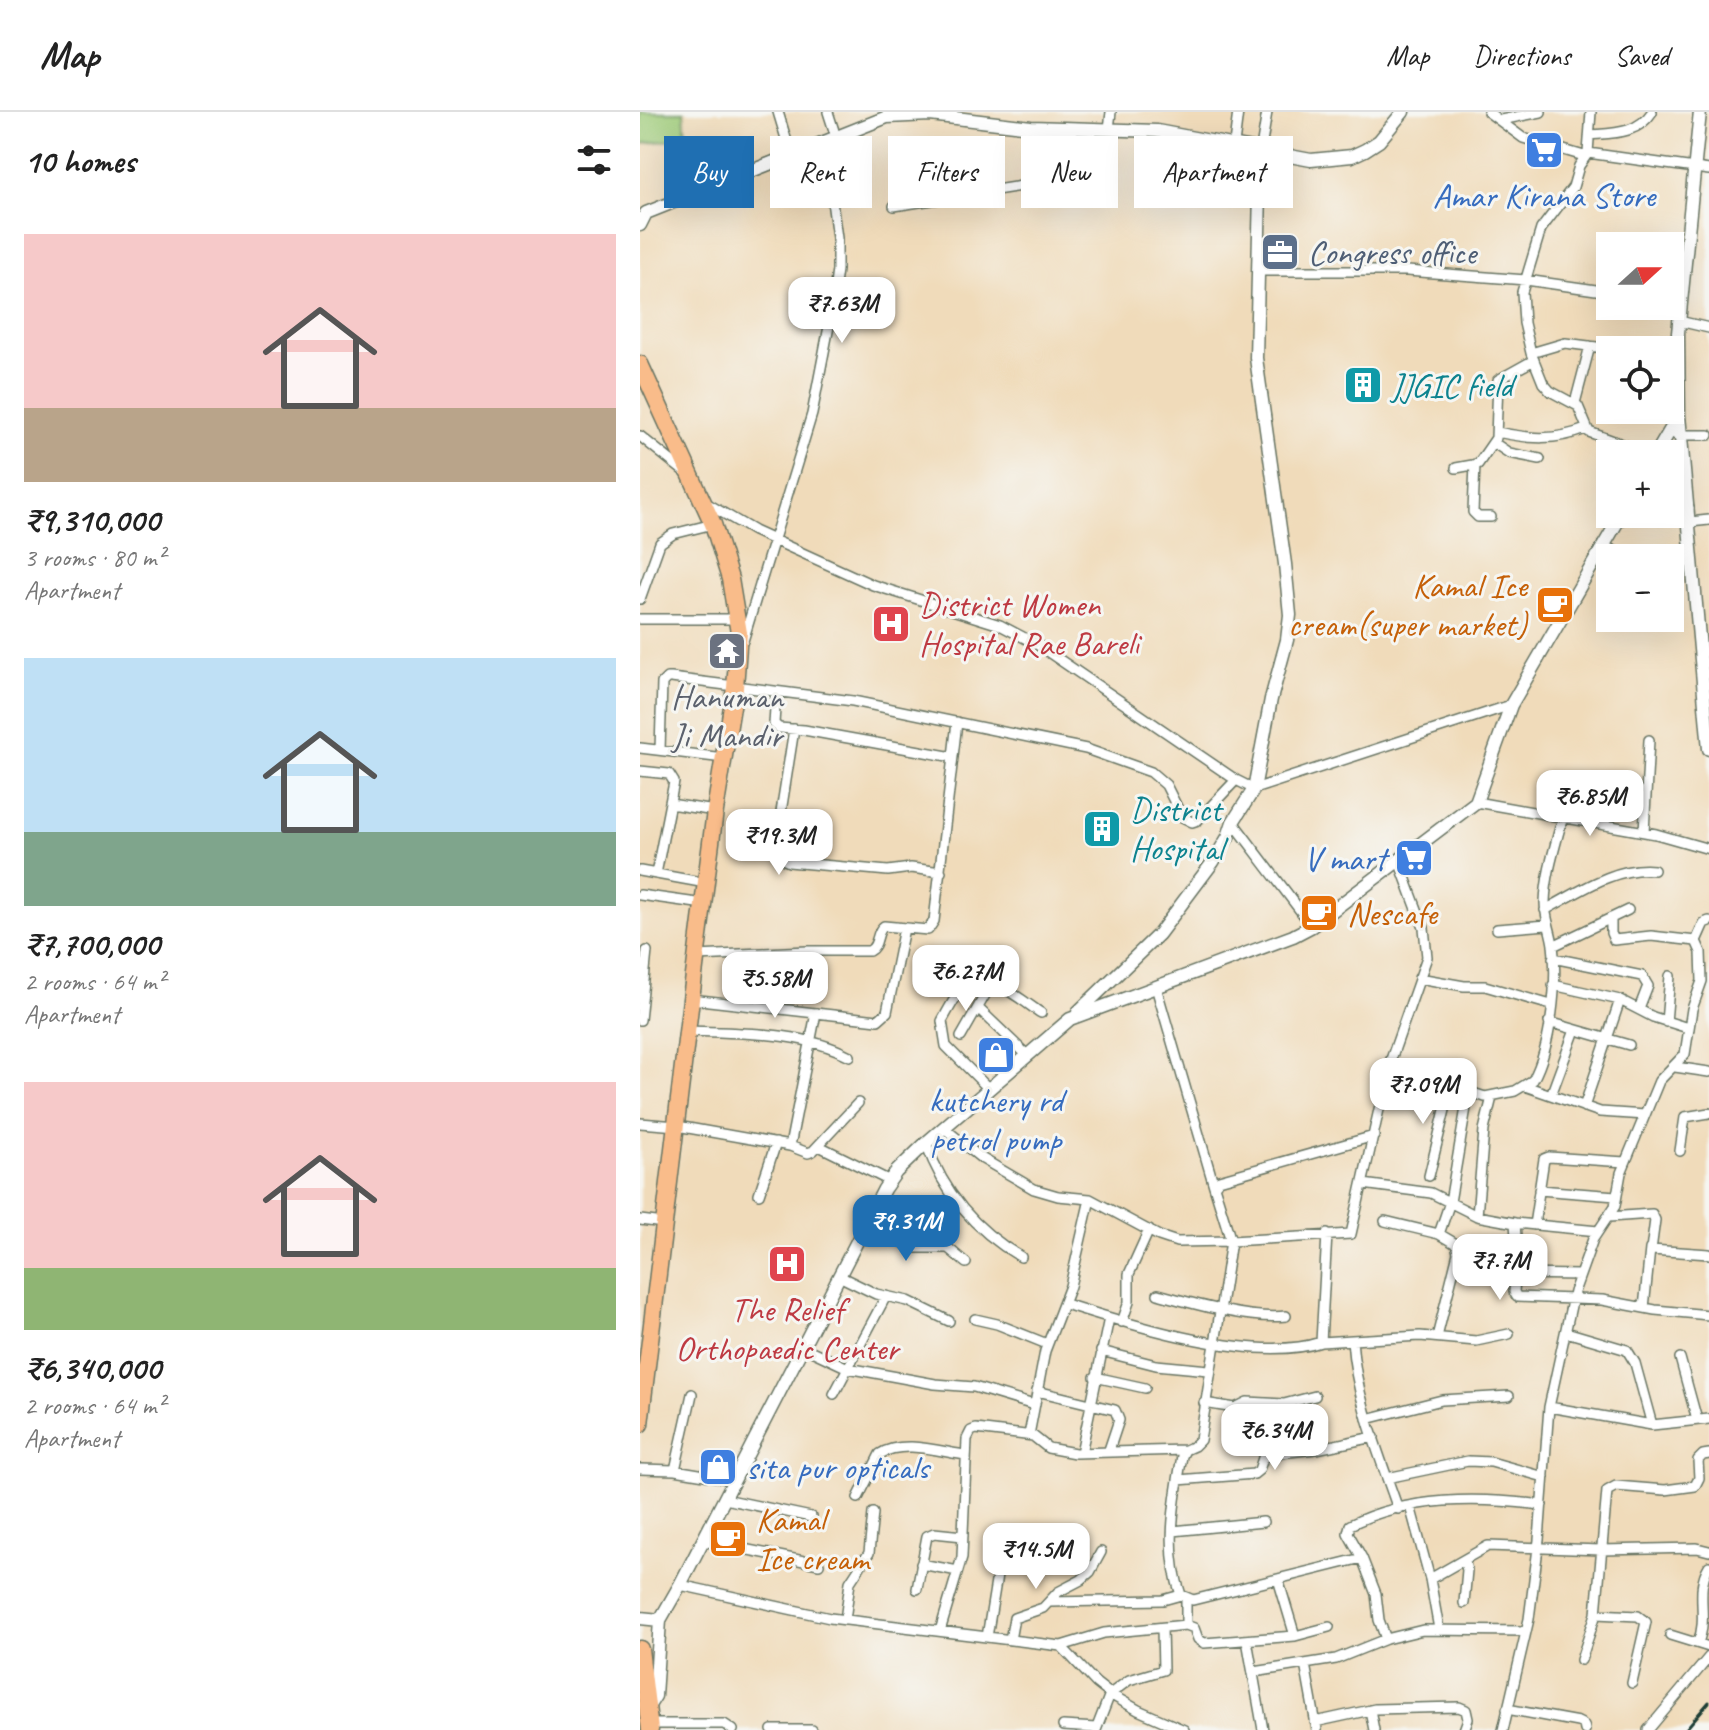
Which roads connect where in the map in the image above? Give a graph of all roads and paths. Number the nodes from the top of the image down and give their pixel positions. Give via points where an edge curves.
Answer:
1 (778, 112) edge
2 (828, 112) edge
3 (1111, 112) edge
4 (1238, 112) edge
5 (1267, 112) edge
6 (1403, 112) edge
7 (1488, 112) edge
8 (1541, 112) edge
9 (1591, 112) edge
10 (1652, 112) edge
11 (1700, 112) edge
12 (935, 114) edge
13 (887, 115) edge
14 (1501, 120) junction
15 (1046, 128) junction
16 (1109, 129) junction
17 (1590, 135) junction
18 (785, 136) edge
19 (830, 136) edge
20 (837, 136) edge
21 (1187, 136) edge
22 (1235, 136) edge
23 (1263, 136) edge
24 (1586, 155) junction
25 (1293, 156) edge
26 (770, 164) edge
27 (1703, 169) edge
28 (1005, 189) edge
29 (833, 208) edge
30 (1259, 208) edge
31 (642, 217) edge
32 (1684, 261) edge
33 (1257, 271) junction
34 (1526, 280) junction
35 (1596, 290) edge
36 (1679, 321) joint
37 (1709, 328) edge
38 (1677, 336) edge
39 (1590, 346) junction
40 (1596, 347) edge
41 (1532, 357) junction
42 (640, 364) edge
43 (1575, 403) junction
44 (1677, 424) edge
45 (1586, 429) junction
46 (1497, 432) junction
47 (1674, 435) junction
48 (1709, 435) edge
49 (640, 436) edge
50 (1609, 440) edge
51 (1669, 440) edge
52 (1494, 443) junction
53 (1540, 459) dead end
54 (1475, 464) junction
55 (1456, 468) dead end
56 (692, 477) junction
57 (703, 501) junction
58 (1684, 512) edge
59 (1689, 515) junction
60 (1491, 517) dead end
61 (1709, 520) edge
62 (713, 524) junction
63 (775, 541) junction
64 (1596, 558) edge
65 (640, 599) edge
66 (640, 619) edge
67 (739, 619) junction
68 (738, 654) junction
69 (735, 688) junction
70 (776, 692) junction
71 (1511, 705) junction
72 (957, 722) junction
73 (794, 729) junction
74 (1649, 740) dead end
75 (640, 748) edge
76 (1709, 749) edge
77 (660, 750) junction
78 (953, 757) junction
79 (724, 758) junction
80 (640, 771) edge
81 (1236, 780) junction
82 (1254, 789) junction
83 (1476, 802) junction
84 (670, 804) junction
85 (715, 811) junction
86 (1563, 816) junction
87 (1233, 822) junction
88 (1644, 832) junction
89 (1709, 849) edge
90 (1399, 861) junction
91 (1654, 870) dead end
92 (640, 871) edge
93 (941, 872) junction
94 (656, 874) junction
95 (706, 883) junction
96 (640, 895) edge
97 (704, 904) junction
98 (1545, 910) junction
99 (1628, 910) dead end
100 (1611, 918) junction
101 (1709, 921) edge
102 (1547, 925) junction
103 (1312, 926) junction
104 (904, 928) junction
105 (1497, 929) dead end
106 (1696, 941) junction
107 (1553, 946) junction
108 (647, 951) dead end
109 (697, 956) junction
110 (1553, 958) junction
111 (1670, 976) dead end
112 (1419, 978) junction
113 (993, 981) junction
114 (642, 985) edge
115 (1553, 985) junction
116 (1156, 987) junction
117 (691, 999) junction
118 (1620, 1000) junction
119 (1551, 1005) junction
120 (978, 1008) junction
121 (1639, 1009) junction
122 (816, 1013) junction
123 (1041, 1013) dead end
124 (1070, 1019) junction
125 (640, 1020) edge
126 (1549, 1022) junction
127 (1666, 1022) junction
128 (1688, 1028) junction
129 (1575, 1030) junction
130 (688, 1031) junction
131 (961, 1037) dead end
132 (1606, 1038) junction
133 (810, 1042) junction
134 (1629, 1045) dead end
135 (850, 1056) dead end
136 (1028, 1056) junction
137 (1389, 1065) junction
138 (1675, 1067) junction
139 (1709, 1072) edge
140 (1451, 1085) junction
141 (1525, 1086) junction
142 (989, 1089) junction
143 (1469, 1090) junction
144 (1551, 1095) junction
145 (1492, 1097) junction
146 (858, 1103) dead end
147 (1584, 1107) junction
148 (1709, 1113) edge
149 (1645, 1115) junction
150 (640, 1123) edge
151 (677, 1126) junction
152 (944, 1128) junction
153 (1374, 1136) junction
154 (776, 1143) junction
155 (926, 1143) junction
156 (790, 1146) junction
157 (819, 1146) junction
158 (1680, 1151) dead end
159 (1625, 1162) junction
160 (1429, 1176) dead end
161 (890, 1181) junction
162 (1363, 1184) junction
163 (1214, 1186) junction
164 (1539, 1190) junction
165 (759, 1194) dead end
166 (1616, 1196) junction
167 (1090, 1199) junction
168 (1450, 1202) junction
169 (1477, 1216) junction
170 (1609, 1217) junction
171 (640, 1220) edge
172 (1385, 1221) dead end
173 (867, 1222) junction
174 (664, 1223) junction
175 (1515, 1223) junction
176 (1534, 1225) junction
177 (1149, 1230) junction
178 (1598, 1231) junction
179 (1327, 1234) junction
180 (1439, 1234) junction
181 (1231, 1241) junction
182 (1650, 1249) junction
183 (1709, 1254) edge
184 (1021, 1257) dead end
185 (966, 1263) dead end
186 (1515, 1274) junction
187 (1580, 1275) junction
188 (839, 1276) junction
189 (1158, 1294) dead end
190 (886, 1296) junction
191 (1573, 1298) junction
192 (1065, 1304) junction
193 (1644, 1308) junction
194 (1219, 1309) junction
195 (1709, 1315) edge
196 (1286, 1316) dead end
197 (1109, 1318) junction
198 (975, 1319) dead end
199 (949, 1321) dead end
200 (1122, 1322) junction
201 (1566, 1332) junction
202 (1509, 1334) dead end
203 (1437, 1337) junction
204 (1352, 1340) junction
205 (1214, 1342) junction
206 (1321, 1342) junction
207 (1047, 1344) junction
208 (803, 1347) junction
209 (1101, 1351) junction
210 (1680, 1358) dead end
211 (848, 1368) junction
212 (1209, 1370) junction
213 (1095, 1377) junction
214 (1145, 1388) dead end
215 (1037, 1391) junction
216 (692, 1394) dead end
217 (834, 1394) dead end
218 (1315, 1396) dead end
219 (1509, 1396) dead end
220 (1090, 1402) junction
221 (1204, 1403) junction
222 (1034, 1405) junction
223 (1549, 1407) junction
224 (1367, 1419) junction
225 (1709, 1419) edge
226 (1697, 1420) junction
227 (640, 1424) edge
228 (1652, 1425) junction
229 (1029, 1435) junction
230 (1374, 1437) junction
231 (1109, 1450) junction
232 (1185, 1450) junction
233 (1081, 1453) junction
234 (1709, 1454) edge
235 (966, 1455) junction
236 (640, 1469) edge
237 (675, 1470) junction
238 (1544, 1477) junction
239 (1387, 1478) junction
240 (735, 1480) junction
241 (1178, 1480) junction
242 (858, 1498) dead end
243 (725, 1499) junction
244 (1542, 1505) junction
245 (1410, 1506) junction
246 (1398, 1509) junction
247 (873, 1513) dead end
248 (811, 1517) dead end
249 (1263, 1522) dead end
250 (1173, 1531) junction
251 (963, 1536) junction
252 (703, 1541) junction
253 (1538, 1546) junction
254 (1016, 1549) dead end
255 (1601, 1550) junction
256 (1709, 1551) edge
257 (1101, 1552) dead end
258 (1362, 1558) junction
259 (1464, 1560) junction
260 (819, 1564) dead end
261 (921, 1564) junction
262 (1709, 1566) edge
263 (958, 1571) junction
264 (1278, 1579) junction
265 (1430, 1579) junction
266 (680, 1585) junction
267 (917, 1589) dead end
268 (1184, 1597) junction
269 (1049, 1602) junction
270 (1464, 1603) dead end
271 (1596, 1614) junction
272 (640, 1618) edge
273 (660, 1620) junction
274 (845, 1620) junction
275 (1186, 1625) junction
276 (1329, 1627) dead end
277 (1162, 1628) junction
278 (1439, 1629) junction
279 (940, 1631) junction
280 (1526, 1631) junction
281 (1670, 1635) dead end
282 (1295, 1636) junction
283 (987, 1637) junction
284 (1386, 1639) junction
285 (1010, 1640) junction
286 (1247, 1640) junction
287 (1698, 1642) junction
288 (1061, 1646) junction
289 (1709, 1647) edge
290 (640, 1649) edge
291 (1709, 1657) edge
292 (1581, 1660) dead end
293 (1305, 1664) junction
294 (1254, 1672) junction
295 (641, 1674) edge
296 (1632, 1683) dead end
297 (1110, 1694) junction
298 (1507, 1709) junction
299 (1370, 1710) junction
300 (1152, 1715) junction
301 (649, 1720) edge
302 (1063, 1726) dead end
303 (1316, 1726) edge
304 (1096, 1729) edge
305 (733, 1730) edge
306 (772, 1730) edge
307 (812, 1730) edge
308 (1156, 1730) edge
309 (1184, 1730) edge
310 (1263, 1730) edge
311 (1374, 1730) edge
312 (1464, 1730) edge
313 (1503, 1730) edge
314 (1585, 1730) edge
315 (1648, 1730) edge

1 - 18 street
2 - 19 street
3 - 16 street
4 - 22 street
5 - 23 street
6 - 25 street via 1379,141 1352,156
7 - 14 street
8 - 14 street
9 - 17 street
10 - 17 street via 1626,132
11 - 27 street
12 - 13 street
12 - 15 street
13 - 20 street
14 - 24 street via 1523,138
15 - 16 street
15 - 28 street via 1051,173 1047,182
16 - 21 street
17 - 24 street
24 - 27 street
24 - 34 street via 1573,187 1541,229
26 - 31 street
27 - 32 street
29 - 63 street via 837,270 812,414
30 - 33 street
33 - 34 street via 1379,269
33 - 82 street via 1258,386 1290,615
34 - 35 street
34 - 41 street via 1522,306
36 - 37 street
36 - 38 street
39 - 40 street
39 - 41 street via 1556,344
39 - 43 street
41 - 43 street via 1550,391
41 - 46 street via 1498,380
42 - 56 highway
43 - 45 street
44 - 47 street
45 - 46 street via 1537,439
45 - 50 street
46 - 52 street
47 - 48 street
47 - 51 street
47 - 59 street
49 - 56 street
52 - 53 street via 1509,453
52 - 54 street
54 - 55 street
54 - 60 street via 1473,512
56 - 57 highway
57 - 62 highway
57 - 63 street
58 - 59 street
59 - 61 street
59 - 76 street
62 - 65 street via 673,534 660,543
62 - 67 highway
63 - 68 street
63 - 81 street via 873,585 1000,625 1038,645
64 - 71 street
66 - 67 street
67 - 68 highway
68 - 69 highway
69 - 70 street
69 - 77 street via 664,680
69 - 79 highway
70 - 72 street
70 - 73 street via 774,724
71 - 82 street
71 - 83 street
72 - 78 street
72 - 81 street via 1086,749 1151,772 1166,785 1187,821 1198,820
73 - 78 street
73 - 93 street via 778,857 874,870
74 - 88 street
75 - 77 street
77 - 79 street
78 - 93 street
79 - 85 highway
80 - 84 street via 673,777
81 - 82 street
82 - 87 street
83 - 86 street
83 - 90 street
84 - 85 street
84 - 94 street
85 - 95 highway
86 - 88 street
86 - 98 street
87 - 103 street
87 - 124 street via 1213,862 1159,934
88 - 89 street
90 - 103 street
90 - 112 street via 1426,937 1427,957
91 - 98 street via 1610,877
92 - 94 street
93 - 104 street via 932,926 922,931
94 - 95 street
95 - 97 highway
96 - 97 street
97 - 109 highway
98 - 102 street
99 - 100 street
100 - 106 street via 1614,940 1651,936
100 - 107 street
101 - 106 street
102 - 105 street
102 - 107 street
103 - 116 street
104 - 109 street via 881,928 869,951
104 - 122 street via 883,1018
106 - 128 street via 1702,981
107 - 110 street
108 - 114 street
109 - 117 highway
110 - 115 street
110 - 121 street via 1642,976 1648,986
111 - 127 street
112 - 119 street via 1485,986
112 - 137 street
113 - 120 street
113 - 123 street
113 - 142 street via 965,985 942,1021 946,1046
114 - 125 street
115 - 118 street
115 - 119 street
116 - 124 street
116 - 163 street
117 - 122 street
117 - 130 highway
118 - 121 street
118 - 132 street
119 - 126 street
120 - 131 street
120 - 136 street
121 - 127 street
122 - 133 street
124 - 136 street
126 - 129 street
126 - 141 street via 1537,1072
127 - 128 street
128 - 138 street via 1685,1054
129 - 132 street
129 - 144 street
130 - 133 street
130 - 151 highway
132 - 134 street
132 - 147 street
133 - 135 street
133 - 156 street
136 - 142 street
137 - 140 street
137 - 153 street
138 - 139 street
138 - 149 street via 1659,1081
140 - 143 street
140 - 160 street
141 - 144 street
141 - 145 street
142 - 152 street
143 - 145 street
143 - 168 street
144 - 147 street
145 - 169 street
146 - 157 street
147 - 149 street via 1613,1115
148 - 158 street via 1685,1117
149 - 159 street
150 - 151 street
151 - 154 street
151 - 174 highway
152 - 155 street
152 - 167 street via 981,1158 1034,1189
153 - 162 street
153 - 163 street via 1219,1180
154 - 156 street
154 - 165 street
155 - 161 street
155 - 184 street via 961,1209
156 - 157 street via 808,1153
157 - 161 street
159 - 164 street via 1547,1158
159 - 166 street
161 - 173 street
162 - 168 street via 1431,1193
162 - 179 street via 1351,1234
163 - 181 street
164 - 166 street
164 - 176 street
166 - 170 street
167 - 177 street
167 - 192 street
168 - 169 street
168 - 180 street
169 - 175 street
170 - 178 street
170 - 182 street via 1654,1216
171 - 174 street
172 - 180 street
173 - 185 street via 906,1246 948,1248
173 - 188 street
174 - 227 highway
175 - 176 street
175 - 186 street
176 - 178 street
177 - 181 street via 1177,1242
177 - 200 street via 1129,1274 1129,1302
178 - 187 street
179 - 181 street
179 - 206 street
180 - 203 street via 1456,1244 1458,1253
181 - 194 street
182 - 183 street
182 - 193 street
186 - 187 street
186 - 191 street via 1517,1297
187 - 191 street
188 - 190 street
188 - 208 street
189 - 194 street
190 - 199 street
190 - 211 street
191 - 193 street
191 - 201 street
192 - 197 street
192 - 207 street
193 - 195 street
194 - 196 street
194 - 205 street
197 - 200 street
197 - 209 street
198 - 207 street
200 - 205 street
201 - 223 street
201 - 228 street via 1627,1350
202 - 203 street via 1476,1341
203 - 204 street
204 - 206 street
204 - 224 street
205 - 206 street via 1285,1350
205 - 212 street
207 - 215 street
208 - 211 street
208 - 240 street
209 - 212 street via 1156,1365
209 - 213 street
210 - 226 street
211 - 217 street
211 - 222 street via 974,1387
212 - 221 street
213 - 214 street
213 - 220 street
215 - 220 street
215 - 222 street
216 - 237 street
218 - 221 street via 1284,1404 1247,1402 1235,1408
219 - 224 street via 1442,1400
220 - 231 street via 1117,1413
220 - 233 street
221 - 232 street via 1199,1442
222 - 229 street
223 - 228 street
223 - 238 street
224 - 230 street
225 - 226 street
226 - 228 street
229 - 233 street via 1048,1448
229 - 235 street via 976,1429 969,1434
230 - 239 street
230 - 241 street via 1271,1454 1254,1474
231 - 232 street
231 - 233 street
232 - 241 street
234 - 255 street via 1698,1460 1695,1486 1616,1486 1607,1491
235 - 242 street via 887,1450
235 - 251 street
236 - 237 street
237 - 240 street
238 - 239 street via 1468,1461
238 - 244 street
239 - 246 street
240 - 243 street
241 - 250 street
243 - 248 street
243 - 252 street
244 - 245 street via 1486,1500
244 - 253 street
245 - 246 street
245 - 265 street
246 - 258 street via 1350,1525 1348,1533
247 - 274 street via 869,1553 852,1575
249 - 250 street
250 - 268 street via 1174,1571
251 - 261 street via 927,1536
251 - 263 street
252 - 260 street
252 - 266 street
253 - 255 street
253 - 259 street via 1488,1546
253 - 280 street
254 - 283 street via 1000,1557
255 - 256 street
255 - 271 street
257 - 269 street via 1085,1577
258 - 264 street
258 - 284 street
259 - 265 street
259 - 270 street
261 - 263 street
261 - 267 street
262 - 287 street via 1701,1582
263 - 279 street
264 - 268 street via 1193,1600
264 - 282 street
265 - 278 street
266 - 273 street
266 - 274 street
268 - 269 street
268 - 275 street
269 - 285 street via 1014,1618
271 - 292 street
271 - 296 street via 1638,1616 1646,1622
272 - 273 street
273 - 301 street
274 - 279 street
275 - 277 street
275 - 286 street via 1204,1643
276 - 282 street
277 - 288 street via 1104,1633
277 - 297 street via 1163,1670 1129,1680
278 - 280 street
278 - 284 street
279 - 283 street
280 - 298 street
281 - 287 street
282 - 286 street
283 - 285 street
284 - 293 street via 1336,1659
285 - 288 street
286 - 294 street
287 - 289 street
288 - 297 street
290 - 295 highway
291 - 315 street
293 - 294 street
293 - 303 street
294 - 310 street
295 - 301 highway
297 - 300 street
297 - 304 street
298 - 313 street
298 - 314 street via 1582,1723
299 - 303 street
299 - 311 street
299 - 312 street via 1463,1708 1468,1714
300 - 308 street
300 - 309 street
301 - 305 street via 724,1724
302 - 304 street
306 - 307 street

